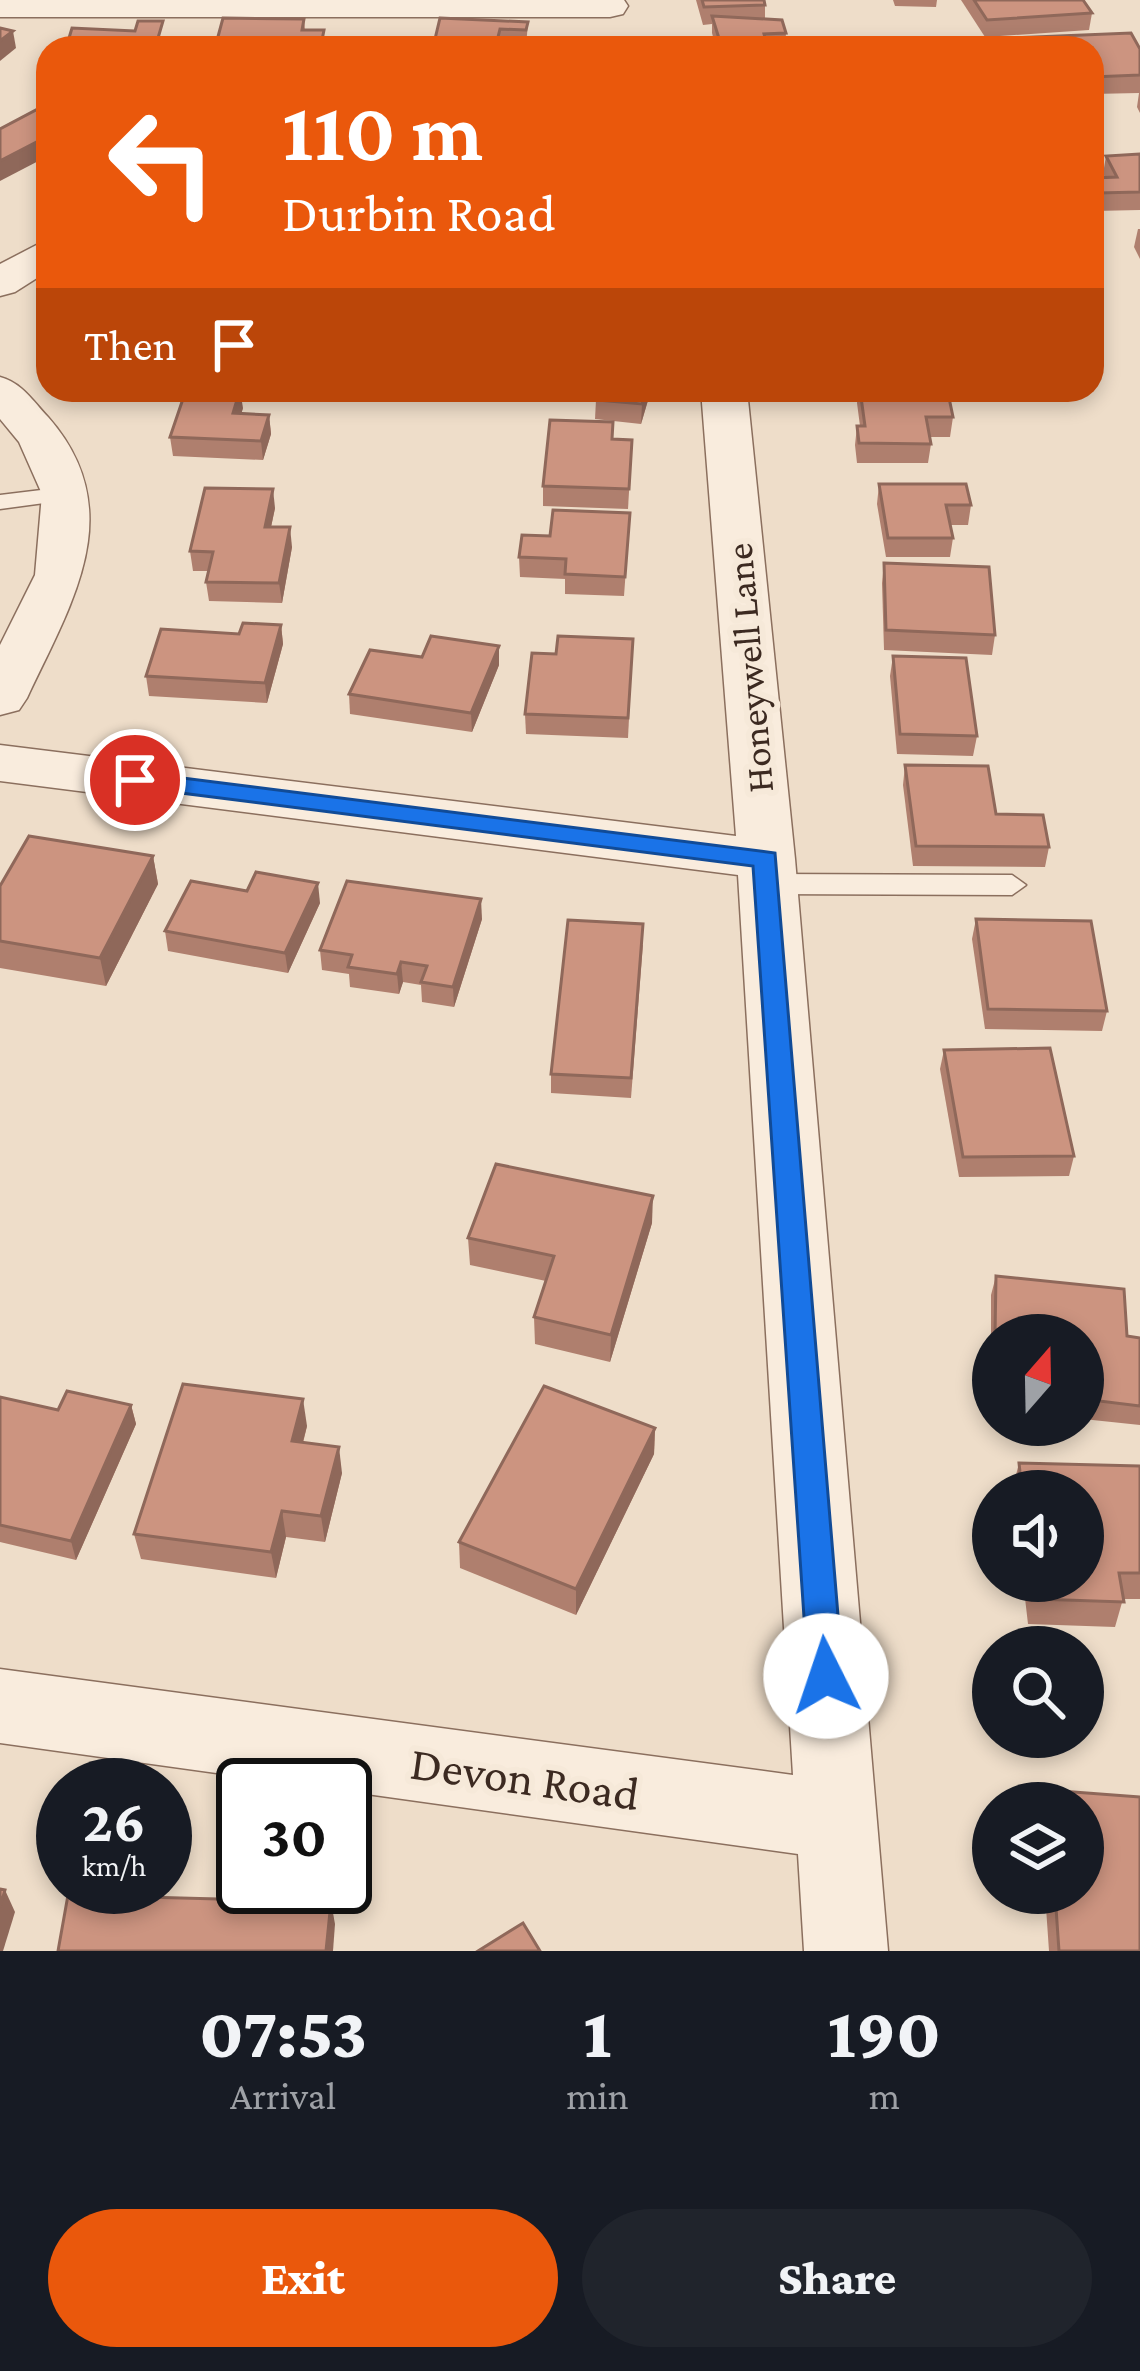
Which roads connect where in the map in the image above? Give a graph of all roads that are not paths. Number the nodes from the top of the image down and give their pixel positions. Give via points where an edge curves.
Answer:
1 (609, 3) edge
2 (0, 6) edge
3 (621, 36) edge
4 (36, 260) edge
5 (0, 283) edge
6 (0, 391) edge
7 (725, 402) edge
8 (66, 494) junction
9 (0, 502) edge
10 (0, 698) edge
11 (0, 763) edge
12 (767, 872) junction
13 (1012, 885) dead end
14 (0, 1706) edge
15 (836, 1820) junction
16 (846, 1951) edge

1 - 2 street
1 - 3 street
4 - 5 street
6 - 8 street via 40,438
7 - 12 street, Honeywell Lane
8 - 9 lane
8 - 10 street via 60,575
11 - 12 street
12 - 13 lane
12 - 15 street, Honeywell Lane
14 - 15 street, Devon Road
15 - 16 street, Honeywell Lane

